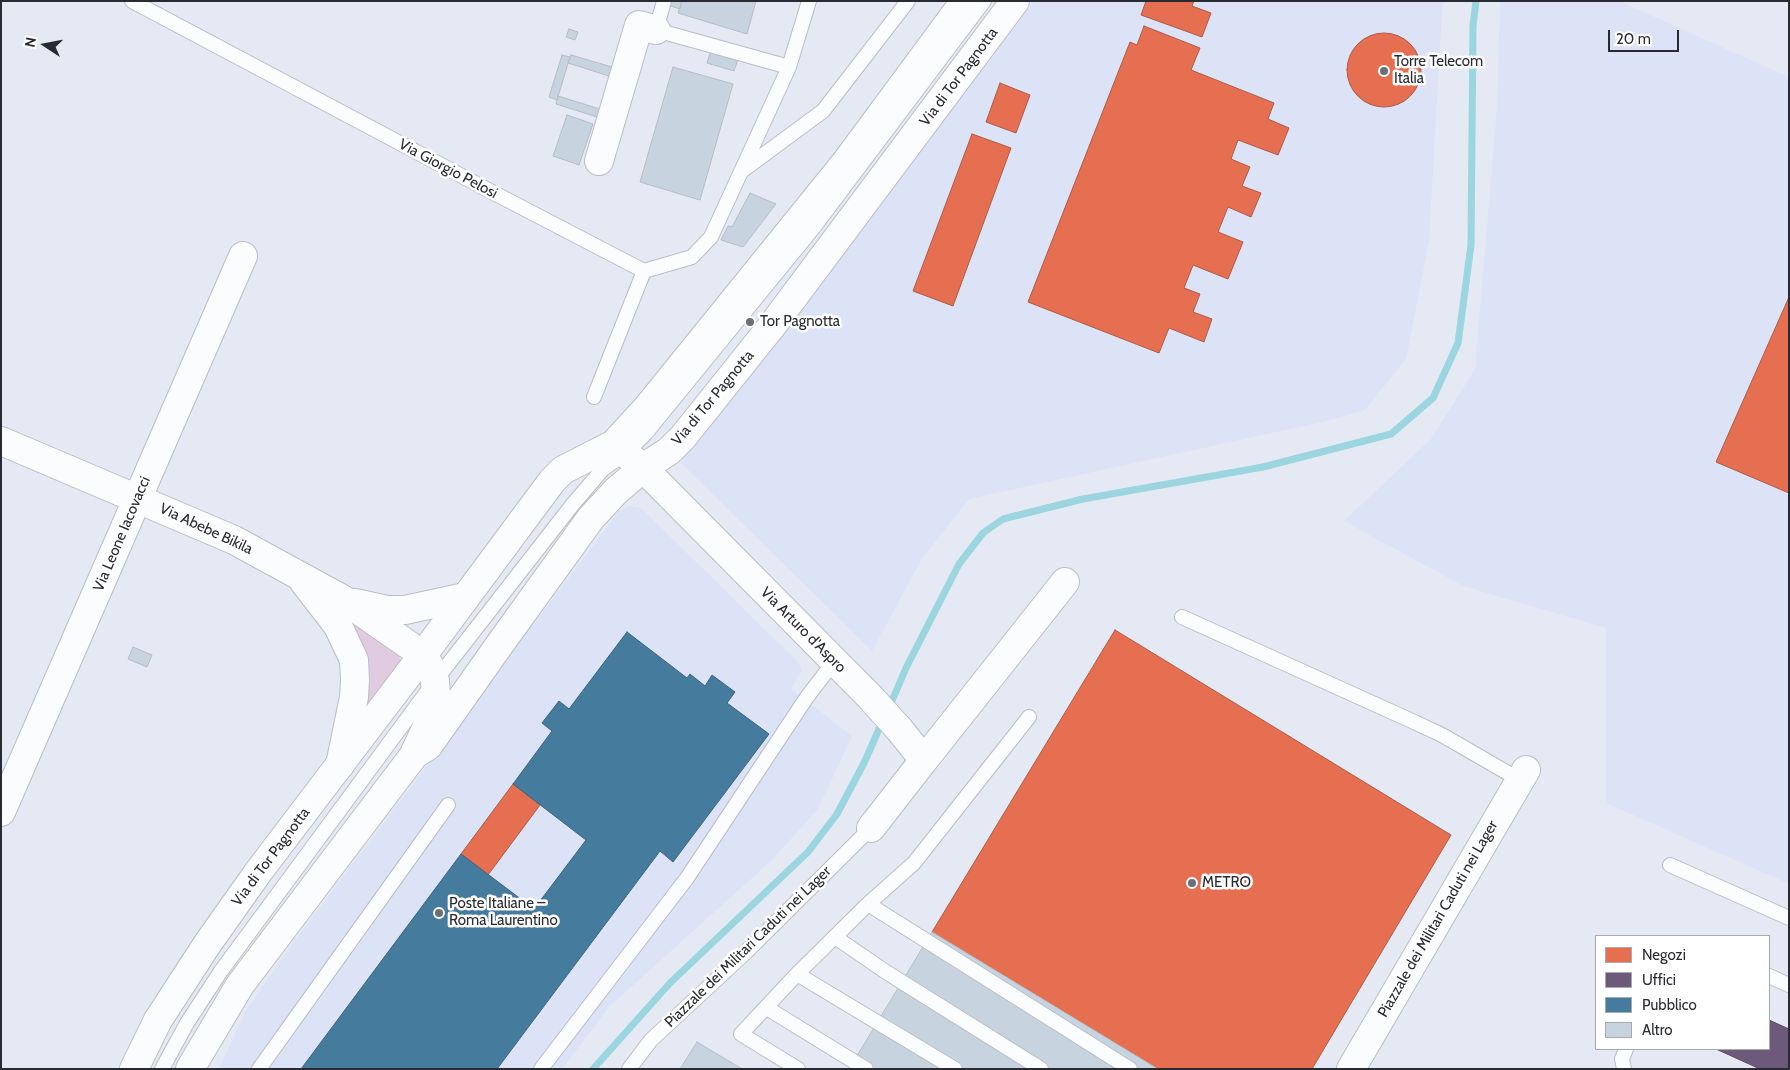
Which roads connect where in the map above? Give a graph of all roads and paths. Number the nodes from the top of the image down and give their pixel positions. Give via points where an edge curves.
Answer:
1 (132, 1) edge
2 (664, 1) edge
3 (809, 1) edge
4 (908, 1) edge
5 (966, 1) edge
6 (984, 1) edge
7 (1016, 1) edge
8 (656, 30) junction
9 (789, 67) junction
10 (599, 161) dead end
11 (743, 170) junction
12 (243, 256) dead end
13 (644, 271) junction
14 (594, 397) dead end
15 (1, 442) edge
16 (628, 455) junction
17 (138, 498) junction
18 (299, 575) junction
19 (1065, 582) dead end
20 (465, 597) junction
21 (344, 600) junction
22 (1182, 617) dead end
23 (423, 655) junction
24 (834, 662) junction
25 (435, 681) junction
26 (1029, 717) dead end
27 (414, 755) junction
28 (924, 760) junction
29 (340, 765) junction
30 (1523, 775) joint
31 (448, 805) dead end
32 (1, 812) edge
33 (871, 828) joint
34 (1670, 864) dead end
35 (868, 904) junction
36 (1789, 918) edge
37 (835, 936) junction
38 (797, 974) junction
39 (1770, 976) edge
40 (1789, 985) edge
41 (767, 1008) junction
42 (1626, 1050) edge
43 (134, 1069) edge
44 (162, 1069) edge
45 (190, 1069) edge
46 (260, 1069) edge
47 (541, 1069) edge
48 (629, 1069) edge
49 (798, 1069) edge
50 (866, 1069) edge
51 (955, 1069) edge
52 (1041, 1069) edge
53 (1130, 1069) edge
54 (1351, 1069) edge
55 (1624, 1069) edge

1 - 13 lane, Via Giorgio Pelosi
2 - 8 lane
3 - 9 lane
4 - 11 lane via 823,111
5 - 16 street, Via di Tor Pagnotta via 806,213 705,338
6 - 16 lane, Via di Tor Pagnotta via 814,227
7 - 16 street, Via di Tor Pagnotta via 766,334 683,437 669,450
8 - 9 lane
8 - 10 street via 639,25
9 - 11 lane
11 - 13 lane via 711,237 692,256
12 - 17 street, Via Leone Iacovacci
13 - 14 lane
15 - 17 street, Via Abebe Bikila
16 - 20 street, Via di Tor Pagnotta via 563,470
16 - 24 street, Via Arturo d'Aspro
16 - 25 lane, Via di Tor Pagnotta via 603,469 573,504
16 - 27 street, Via di Tor Pagnotta via 616,491 591,518 428,746
17 - 18 street, Via Abebe Bikila via 234,540
17 - 32 street, Via Leone Iacovacci
18 - 21 street, Via Abebe Bikila
18 - 29 street, Via Abebe Bikila via 338,626 354,660 354,697
19 - 28 street
20 - 21 street, Via Abebe Bikila via 405,610 387,610
20 - 23 street, Via di Tor Pagnotta
21 - 23 street, Via Abebe Bikila
22 - 30 lane
23 - 25 street, Via di Tor Pagnotta
23 - 29 street, Via di Tor Pagnotta
24 - 28 street, Via Arturo d'Aspro via 874,701
24 - 47 lane via 807,697 687,878
25 - 27 street, Via di Tor Pagnotta via 436,694 430,720
25 - 44 lane, Via di Tor Pagnotta via 221,971
26 - 35 lane via 914,863
27 - 45 street, Via di Tor Pagnotta via 240,985
28 - 33 street
29 - 43 street, Via di Tor Pagnotta via 208,943 158,1020
30 - 54 street, Piazzale dei Militari Caduti nei Lager
31 - 46 lane
33 - 48 lane, Piazzale dei Militari Caduti nei Lager via 744,954 651,1040
34 - 36 lane
35 - 37 lane
35 - 53 lane
37 - 38 lane
37 - 52 lane via 886,972
38 - 41 lane
38 - 51 lane
39 - 40 lane
41 - 49 lane via 741,1034
41 - 50 lane
42 - 55 lane via 1622,1058

